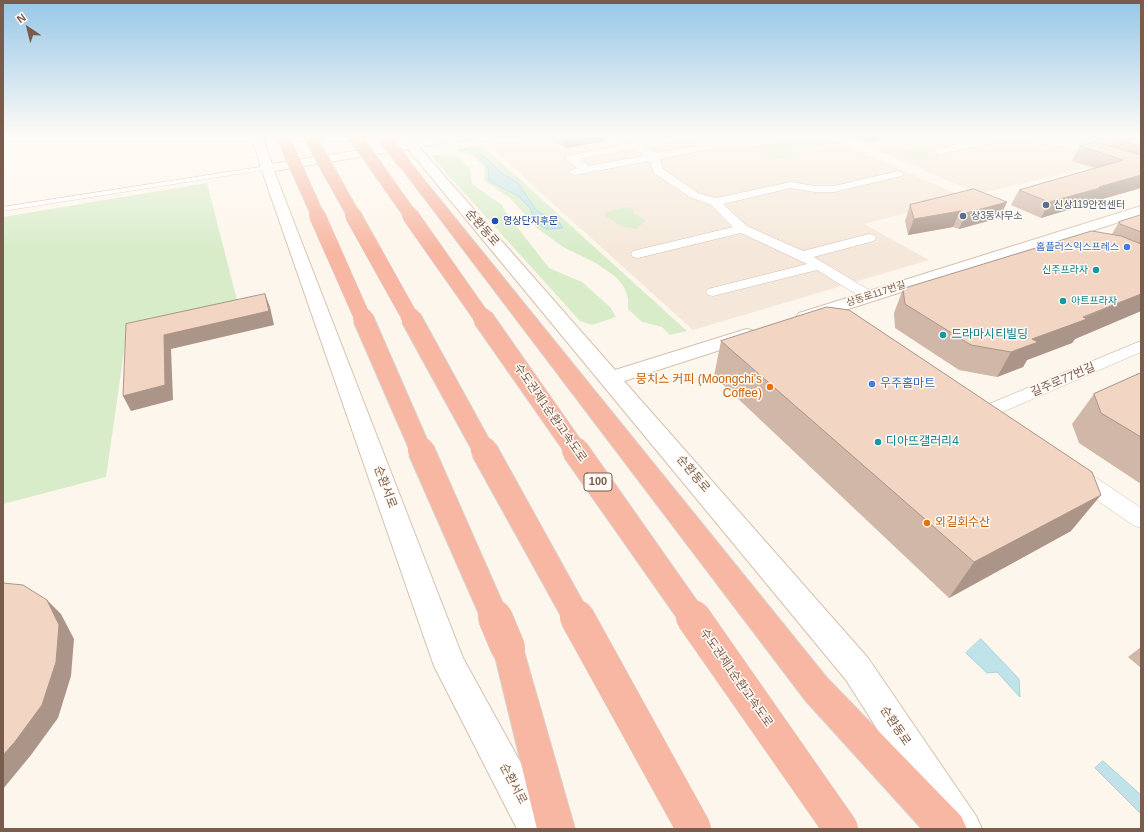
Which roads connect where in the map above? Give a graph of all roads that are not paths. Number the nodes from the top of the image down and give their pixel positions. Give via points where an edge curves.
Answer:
1 (229, 174) edge
2 (269, 174) edge
3 (299, 174) edge
4 (331, 174) edge
5 (381, 174) edge
6 (413, 174) edge
7 (435, 174) edge
8 (662, 174) edge
9 (898, 174) dead end
10 (715, 202) junction
11 (3, 209) edge
12 (1141, 210) edge
13 (742, 229) junction
14 (1064, 234) junction
15 (869, 238) dead end
16 (1085, 243) edge
17 (638, 254) dead end
18 (801, 256) junction
19 (820, 265) junction
20 (713, 292) dead end
21 (869, 296) junction
22 (831, 309) junction
23 (793, 321) edge
24 (850, 322) edge
25 (763, 330) edge
26 (1141, 346) edge
27 (611, 378) junction
28 (1004, 426) edge
29 (1063, 466) edge
30 (1141, 519) edge
31 (537, 829) edge
32 (556, 829) edge
33 (694, 829) edge
34 (841, 829) edge
35 (948, 829) edge
36 (963, 829) edge

1 - 11 lane
2 - 31 street, 순환서로 via 450,666
3 - 32 highway, bridge via 508,648
4 - 33 highway, bridge
5 - 34 highway, 수도권제1순환고속도로 / 100, bridge
6 - 35 highway, bridge via 816,689
7 - 27 street, 순환동로
8 - 10 street via 694,195
9 - 10 street via 834,189 791,185
10 - 13 street
12 - 14 street, 상동로117번길
13 - 17 street
13 - 18 street
14 - 16 street
14 - 21 street, 상동로117번길
15 - 18 street
18 - 19 street
19 - 20 street
19 - 21 street
21 - 22 street, 상동로117번길
22 - 23 street, 상동로117번길
22 - 24 street
25 - 27 street
26 - 28 street, 길주로77번길 via 978,409
27 - 36 street, 순환동로 via 857,669
29 - 30 street

